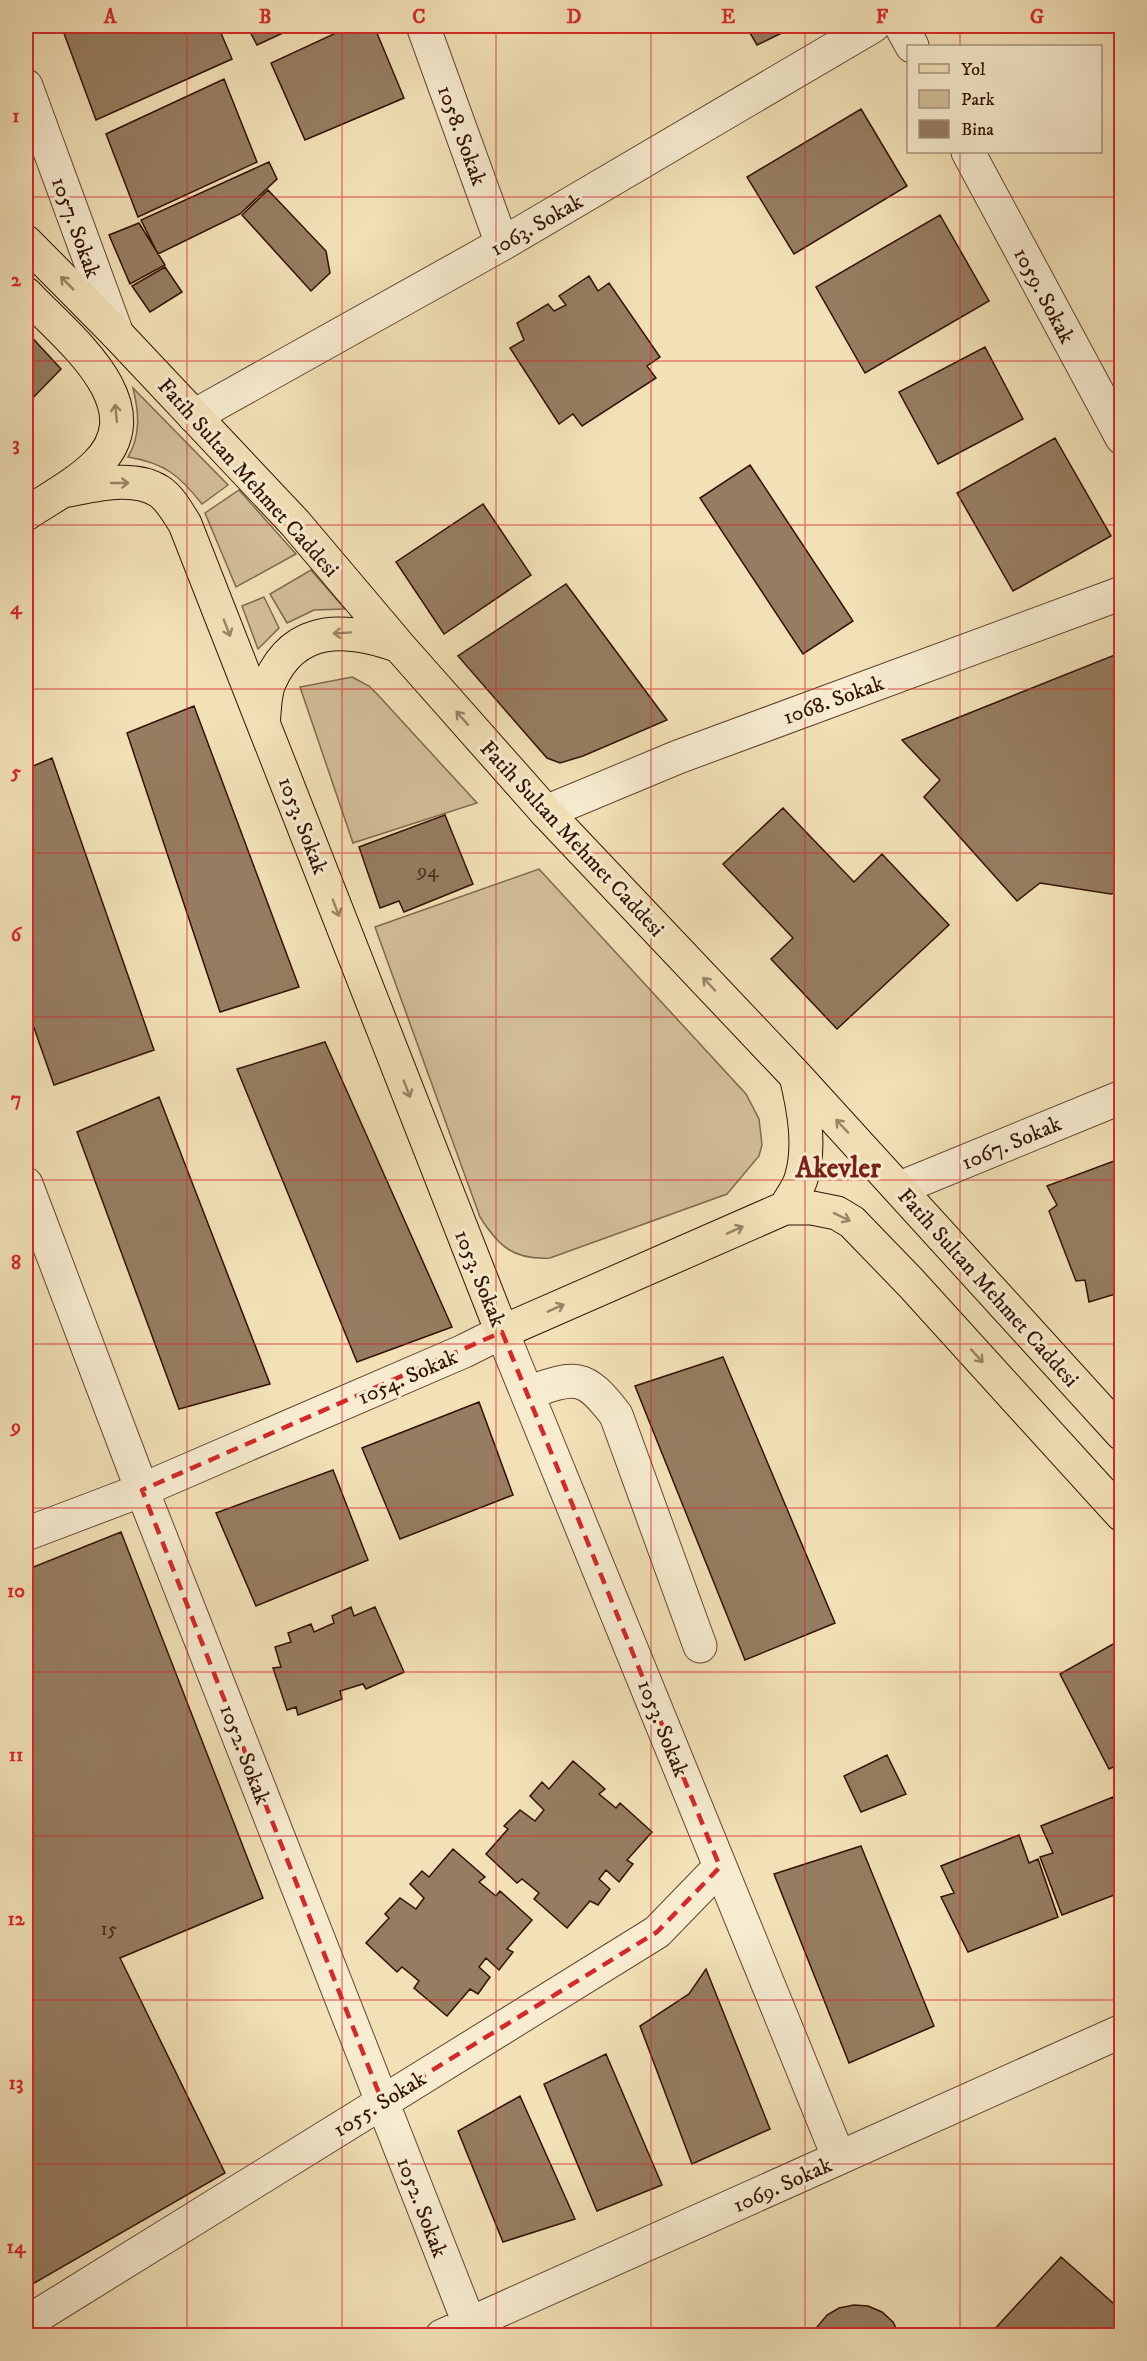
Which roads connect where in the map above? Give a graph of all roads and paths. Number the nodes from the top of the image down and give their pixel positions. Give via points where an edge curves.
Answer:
1 (423, 26) edge
2 (873, 26) edge
3 (900, 26) edge
4 (911, 45) edge
5 (26, 86) edge
6 (969, 153) edge
7 (26, 242) edge
8 (502, 244) junction
9 (26, 294) edge
10 (117, 334) junction
11 (194, 416) junction
12 (1122, 438) edge
13 (62, 491) junction
14 (26, 514) edge
15 (1122, 593) edge
16 (399, 645) junction
17 (263, 723) junction
18 (546, 813) junction
19 (796, 1076) junction
20 (1122, 1097) edge
21 (26, 1184) edge
22 (900, 1188) junction
23 (785, 1208) junction
24 (502, 1332) junction
25 (527, 1393) junction
26 (1122, 1434) edge
27 (142, 1490) junction
28 (1122, 1515) edge
29 (26, 1534) edge
30 (700, 1646) dead end
31 (720, 1867) junction
32 (1122, 2031) edge
33 (382, 2101) junction
34 (839, 2158) junction
35 (26, 2323) edge
36 (455, 2329) edge

1 - 8 street, 1058. Sokak
2 - 8 street, 1063. Sokak
3 - 4 street
5 - 10 street, 1057. Sokak
6 - 12 street, 1059. Sokak
10 -> 7 main road, Fatih Sultan Mehmet Caddesi
8 - 11 street, 1063. Sokak
13 -> 9 main road via 97,464 108,450 117,429 116,405 102,375
10 - 11 main road, Fatih Sultan Mehmet Caddesi
11 - 16 main road, Fatih Sultan Mehmet Caddesi via 295,523
13 - 14 main road
13 -> 17 main road, 1053. Sokak via 108,483 141,483 160,491 175,508 203,566
15 - 18 street, 1068. Sokak via 678,757
16 -> 17 main road via 352,633 320,635 297,646 269,682
18 -> 16 main road, Fatih Sultan Mehmet Caddesi
17 -> 24 main road, 1053. Sokak
19 -> 18 main road, Fatih Sultan Mehmet Caddesi
22 -> 19 main road, Fatih Sultan Mehmet Caddesi
19 - 23 main road via 806,1149 801,1180
20 - 22 street, 1067. Sokak
21 - 27 street, 1052. Sokak
22 - 26 main road, Fatih Sultan Mehmet Caddesi
24 -> 23 main road, 1054. Sokak
23 -> 28 main road via 837,1213 852,1222
24 - 25 street, 1053. Sokak
24 - 27 street, 1054. Sokak
25 - 30 street via 576,1381 598,1391 616,1415
25 - 31 street, 1053. Sokak
27 - 29 street, 1054. Sokak
27 - 33 street, 1052. Sokak
31 - 33 street, 1055. Sokak via 657,1932
31 - 34 street, 1053. Sokak
32 - 34 street, 1069. Sokak
33 - 35 street, 1055. Sokak
33 - 36 street, 1052. Sokak
34 - 36 street, 1069. Sokak

